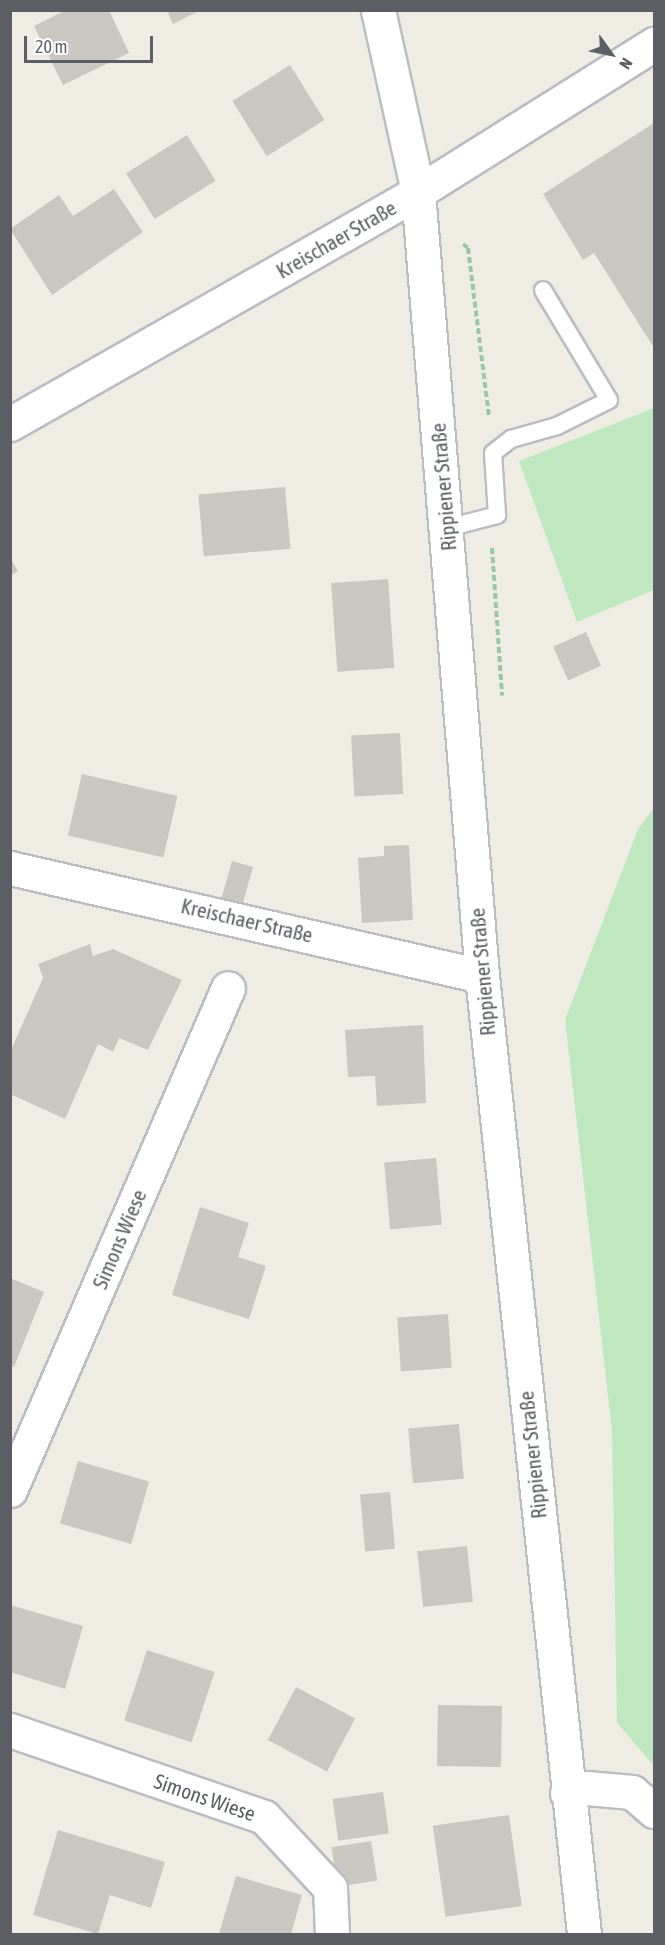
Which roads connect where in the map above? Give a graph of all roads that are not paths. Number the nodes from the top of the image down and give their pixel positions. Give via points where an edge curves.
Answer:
1 (378, 10) edge
2 (654, 45) edge
3 (418, 192) junction
4 (543, 290) dead end
5 (10, 424) edge
6 (447, 528) junction
7 (10, 868) edge
8 (482, 976) junction
9 (228, 988) dead end
10 (10, 1490) edge
11 (10, 1730) edge
12 (567, 1793) junction
13 (654, 1811) edge
14 (332, 1935) edge
15 (584, 1935) edge

1 - 3 street, Rippiener Straße
2 - 3 street, Kreischaer Straße
3 - 5 street, Kreischaer Straße
3 - 6 street, Rippiener Straße
4 - 6 lane via 609,400 557,426 511,439 493,453 497,515
6 - 8 street, Rippiener Straße
7 - 8 street, Kreischaer Straße
8 - 12 street, Rippiener Straße
9 - 10 street, Simons Wiese
11 - 14 street, Simons Wiese via 264,1817 330,1888
12 - 13 street via 587,1788 632,1792
12 - 15 street, Rippiener Straße

